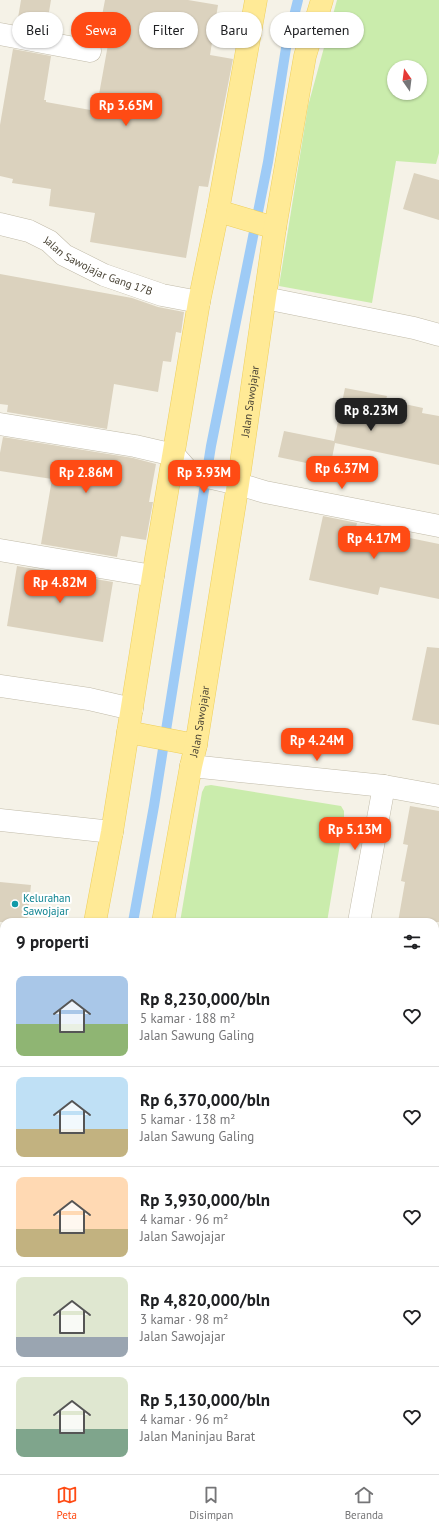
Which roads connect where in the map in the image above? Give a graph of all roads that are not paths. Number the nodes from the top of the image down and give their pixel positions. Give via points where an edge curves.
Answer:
1 (256, 0) edge
2 (322, 0) edge
3 (0, 34) edge
4 (90, 51) dead end
5 (218, 211) junction
6 (0, 224) edge
7 (269, 226) junction
8 (265, 298) junction
9 (199, 302) junction
10 (439, 334) edge
11 (0, 424) edge
12 (174, 455) junction
13 (232, 483) junction
14 (439, 526) edge
15 (0, 550) edge
16 (153, 576) junction
17 (0, 686) edge
18 (132, 709) junction
19 (139, 734) junction
20 (196, 745) junction
21 (190, 766) junction
22 (384, 786) junction
23 (439, 796) edge
24 (0, 820) edge
25 (112, 832) junction
26 (96, 918) edge
27 (164, 918) edge
28 (360, 918) edge

1 - 5 main road
2 - 7 main road, Jalan Sawojajar via 305,56
3 - 4 street
5 - 7 main road
5 - 9 main road
6 - 9 street, Jalan Sawojajar Gang 17B via 29,231 50,241 64,255 104,275 162,295
7 - 8 main road, Jalan Sawojajar
8 - 10 street
8 - 13 main road, Jalan Sawojajar
9 - 12 main road
11 - 12 street via 135,446
12 - 13 street via 190,473
12 - 16 main road
13 - 14 street via 265,492
13 - 20 main road, Jalan Sawojajar
15 - 16 street
16 - 18 main road
17 - 18 street
18 - 19 main road
19 - 20 main road
19 - 25 main road
20 - 21 main road, Jalan Sawojajar
21 - 22 street
21 - 27 main road, Jalan Sawojajar
22 - 23 street
22 - 28 street
24 - 25 street
25 - 26 main road

